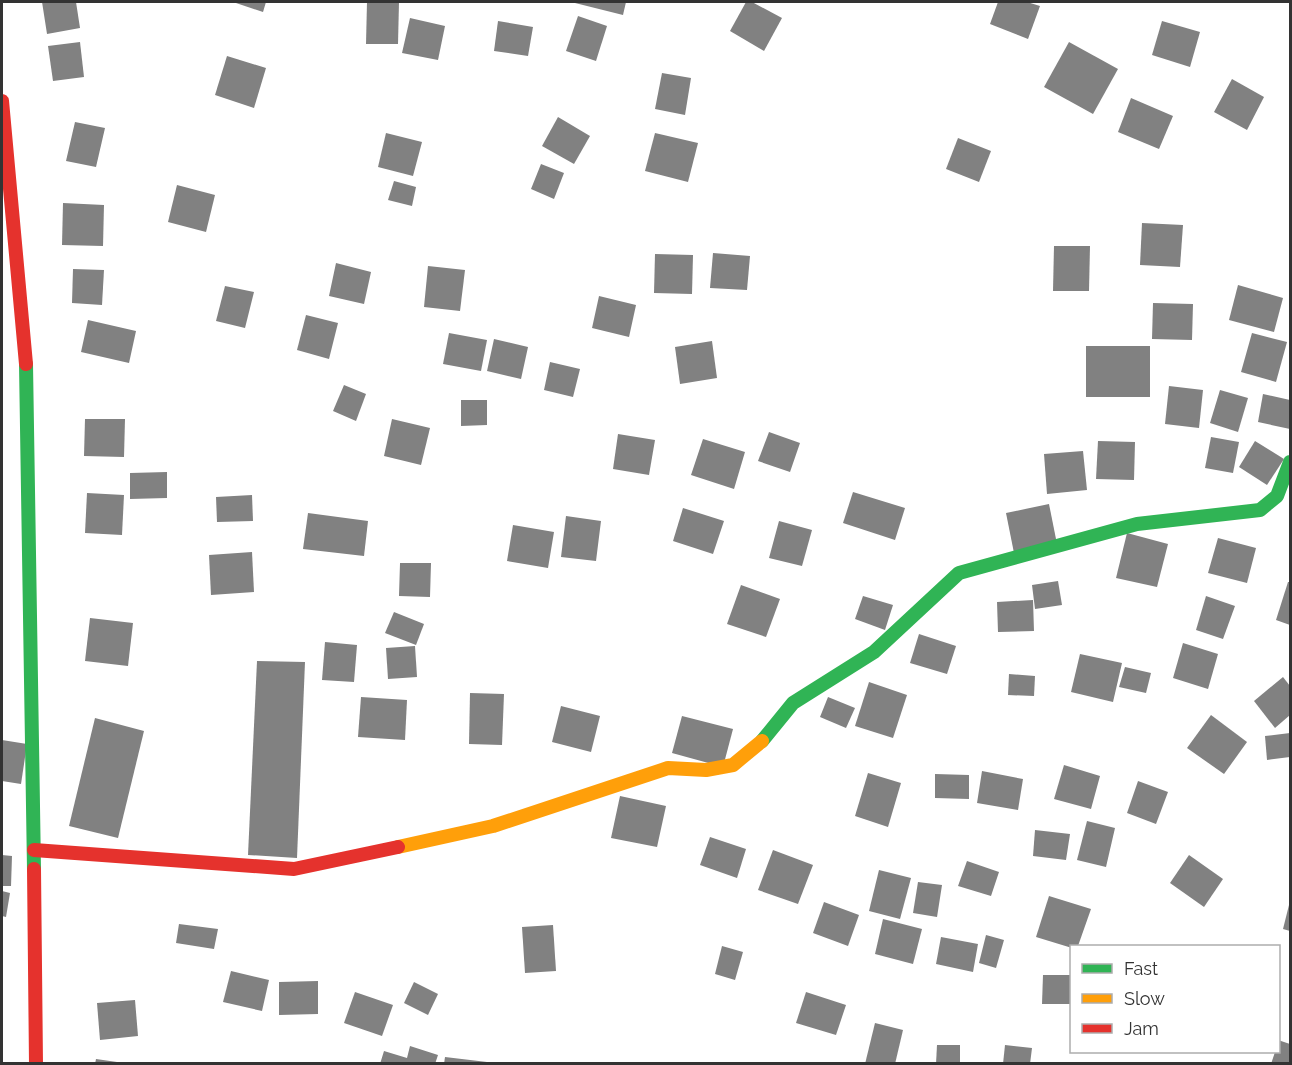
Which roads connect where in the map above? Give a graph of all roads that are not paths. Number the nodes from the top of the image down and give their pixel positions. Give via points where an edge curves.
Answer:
1 (2, 101) edge
2 (1290, 462) edge
3 (34, 850) junction
4 (36, 1064) edge

1 - 3 street via 26,360
2 - 3 street via 1277,496 1260,510 1137,524 959,573 874,652 793,703 757,747 734,765 706,770 668,768 493,826 294,869
3 - 4 street

